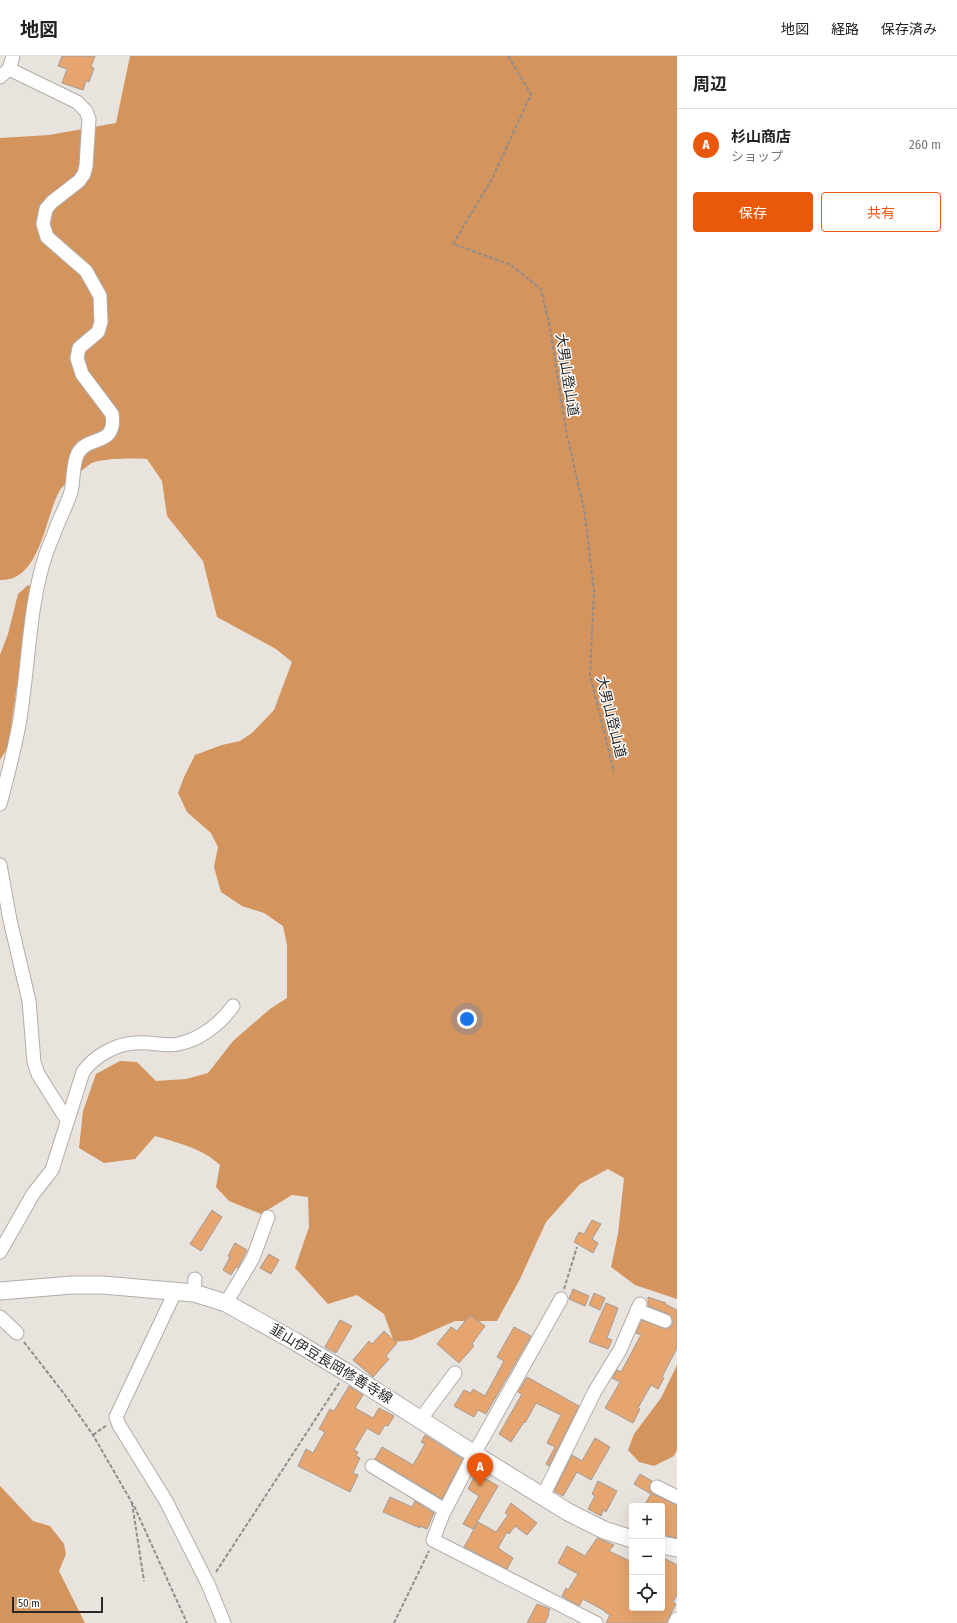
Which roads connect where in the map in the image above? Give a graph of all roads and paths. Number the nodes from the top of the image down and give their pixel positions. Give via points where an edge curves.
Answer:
1 (13, 56) edge
2 (508, 56) edge
3 (4, 73) edge
4 (614, 772) dead end
5 (0, 804) edge
6 (0, 865) edge
7 (233, 1006) dead end
8 (67, 1120) junction
9 (268, 1217) dead end
10 (577, 1247) dead end
11 (0, 1252) edge
12 (176, 1290) junction
13 (0, 1291) edge
14 (561, 1299) joint
15 (226, 1303) junction
16 (0, 1317) edge
17 (665, 1321) dead end
18 (17, 1333) joint
19 (346, 1372) junction
20 (455, 1373) dead end
21 (420, 1420) junction
22 (109, 1423) dead end
23 (93, 1435) junction
24 (474, 1454) junction
25 (372, 1466) dead end
26 (658, 1486) dead end
27 (543, 1496) junction
28 (677, 1497) edge
29 (131, 1501) junction
30 (445, 1510) junction
31 (629, 1538) edge
32 (433, 1540) junction
33 (665, 1546) edge
34 (677, 1548) edge
35 (144, 1581) dead end
36 (208, 1584) junction
37 (677, 1619) edge
38 (187, 1623) edge
39 (224, 1623) edge
40 (394, 1623) edge
41 (596, 1623) edge
42 (675, 1623) edge

1 - 3 street
2 - 4 path, 大男山登山道 via 531,94 492,179 453,244 511,265 541,289 550,328 566,431 584,508 594,591 590,675
3 - 5 street via 77,102 86,111 89,119 84,174 46,209 43,224 47,237 86,271 100,296 101,322 98,332 79,348 77,358 82,374 112,414 113,421 108,434 78,454 71,493 46,554 31,629 19,724
6 - 8 street via 29,1001 34,1062 38,1074
7 - 8 street via 204,1034 180,1044 162,1046 136,1042 117,1046 89,1063 83,1072
8 - 11 street via 52,1170 33,1194
9 - 15 street via 253,1258
10 - 14 path
12 - 13 main road, 韮山伊豆長岡修善寺線 via 72,1285
12 - 15 main road, 韮山伊豆長岡修善寺線 via 195,1286
12 - 36 street via 116,1417 166,1501
14 - 24 street
15 - 19 main road, 韮山伊豆長岡修善寺線
16 - 18 street
17 - 27 street via 639,1307 620,1350 599,1385
18 - 23 path
19 - 21 main road, 韮山伊豆長岡修善寺線
19 - 36 path
20 - 21 street
21 - 24 main road, 韮山伊豆長岡修善寺線
22 - 23 path
23 - 29 path
24 - 27 main road, 韮山伊豆長岡修善寺線
24 - 30 street
25 - 30 street
26 - 28 street
27 - 31 main road, 韮山伊豆長岡修善寺線 via 604,1530
29 - 35 path
29 - 38 path
30 - 32 street
32 - 40 path
32 - 41 street
33 - 34 main road
36 - 39 street
37 - 42 street

